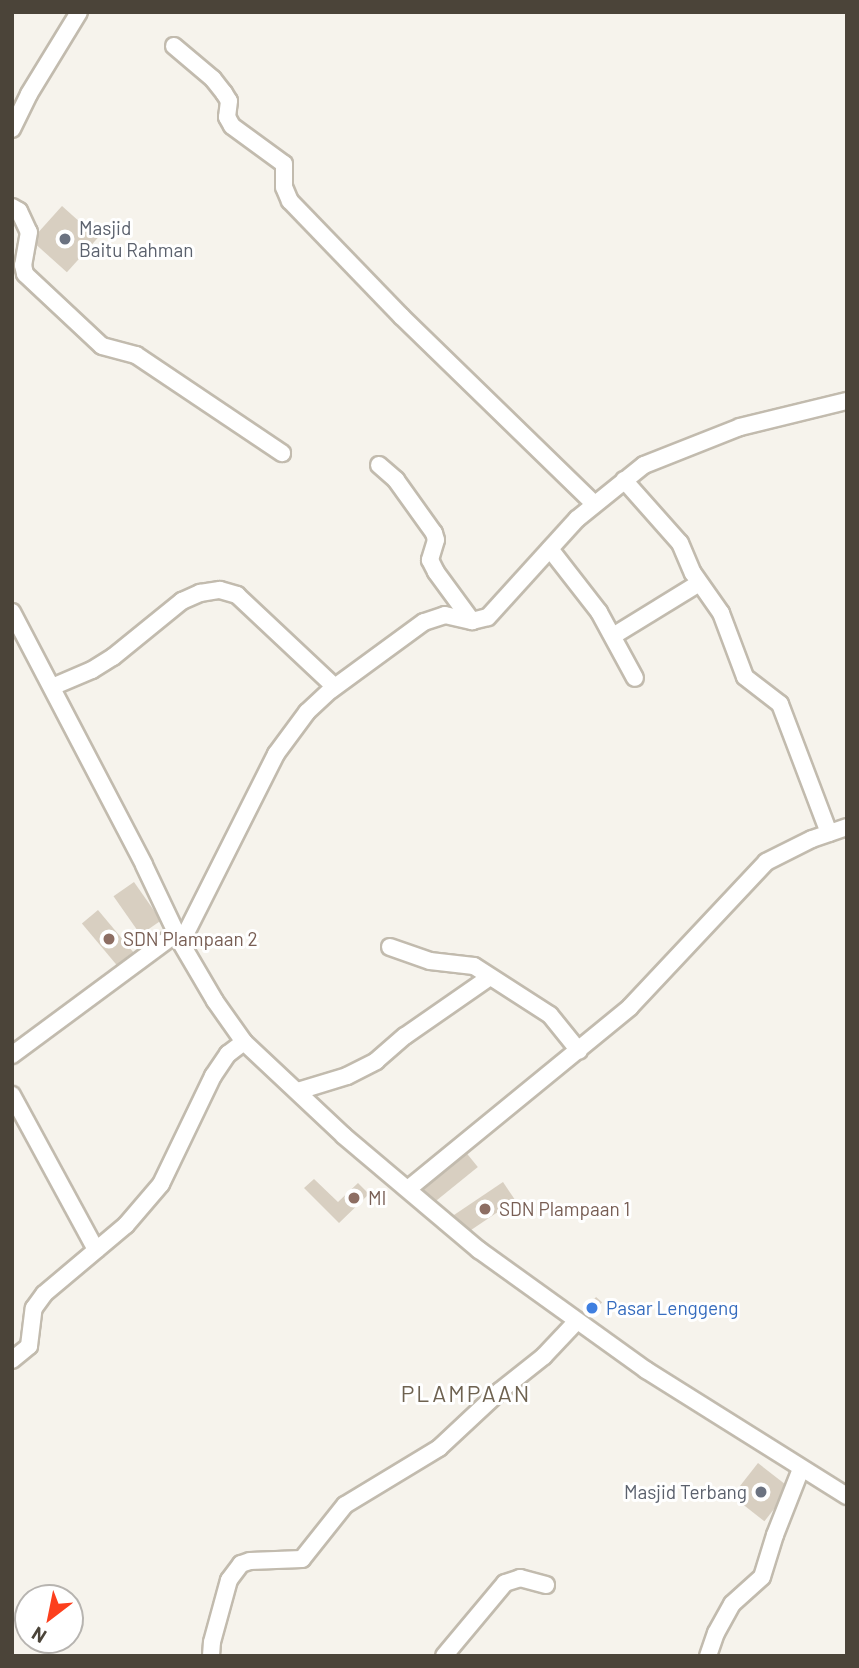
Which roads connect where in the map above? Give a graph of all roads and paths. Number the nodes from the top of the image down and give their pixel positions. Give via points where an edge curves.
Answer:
1 (79, 12) edge
2 (174, 46) dead end
3 (14, 122) edge
4 (12, 207) edge
5 (847, 401) edge
6 (282, 453) dead end
7 (379, 465) dead end
8 (624, 480) junction
9 (594, 503) junction
10 (550, 549) junction
11 (699, 583) junction
12 (12, 612) edge
13 (472, 621) junction
14 (613, 636) junction
15 (635, 678) dead end
16 (52, 687) junction
17 (335, 687) junction
18 (847, 827) edge
19 (829, 833) junction
20 (179, 938) junction
21 (390, 947) dead end
22 (490, 977) junction
23 (244, 1041) junction
24 (579, 1051) junction
25 (12, 1055) edge
26 (298, 1091) junction
27 (12, 1095) edge
28 (408, 1189) junction
29 (96, 1250) junction
30 (576, 1322) junction
31 (12, 1360) edge
32 (801, 1469) junction
33 (847, 1496) edge
34 (546, 1586) dead end
35 (211, 1656) edge
36 (444, 1656) edge
37 (708, 1656) edge

1 - 3 street
2 - 9 street via 224,93 232,125 284,164 284,187 290,201
4 - 6 street via 19,211 29,232 23,265 26,274 102,346 136,355
5 - 8 street via 740,427 645,465
7 - 13 street via 396,480 434,533 430,560
8 - 9 street
8 - 11 street via 680,543
9 - 10 street
10 - 13 street via 496,611
10 - 14 street
11 - 14 street
11 - 19 street via 721,613 746,677 779,704
12 - 16 street
13 - 17 street via 445,615 424,622
14 - 15 street
16 - 17 street via 113,657 182,601 220,590 237,595
16 - 20 street
17 - 20 street via 307,712 276,754
18 - 19 street
19 - 24 street via 758,869 630,1007
20 - 23 street
20 - 25 street
21 - 22 street via 430,961 474,966
22 - 24 street via 550,1015
22 - 26 street via 376,1061 347,1076
23 - 26 street
23 - 29 street via 213,1076 161,1185 126,1226
24 - 28 street
26 - 28 street
27 - 29 street
28 - 30 street via 479,1250
29 - 31 street via 37,1303 29,1346
30 - 32 street
30 - 35 street via 439,1448 345,1505 302,1559 241,1564 229,1580
32 - 33 street
32 - 37 street via 762,1577 732,1604
34 - 36 street via 520,1578 505,1583

